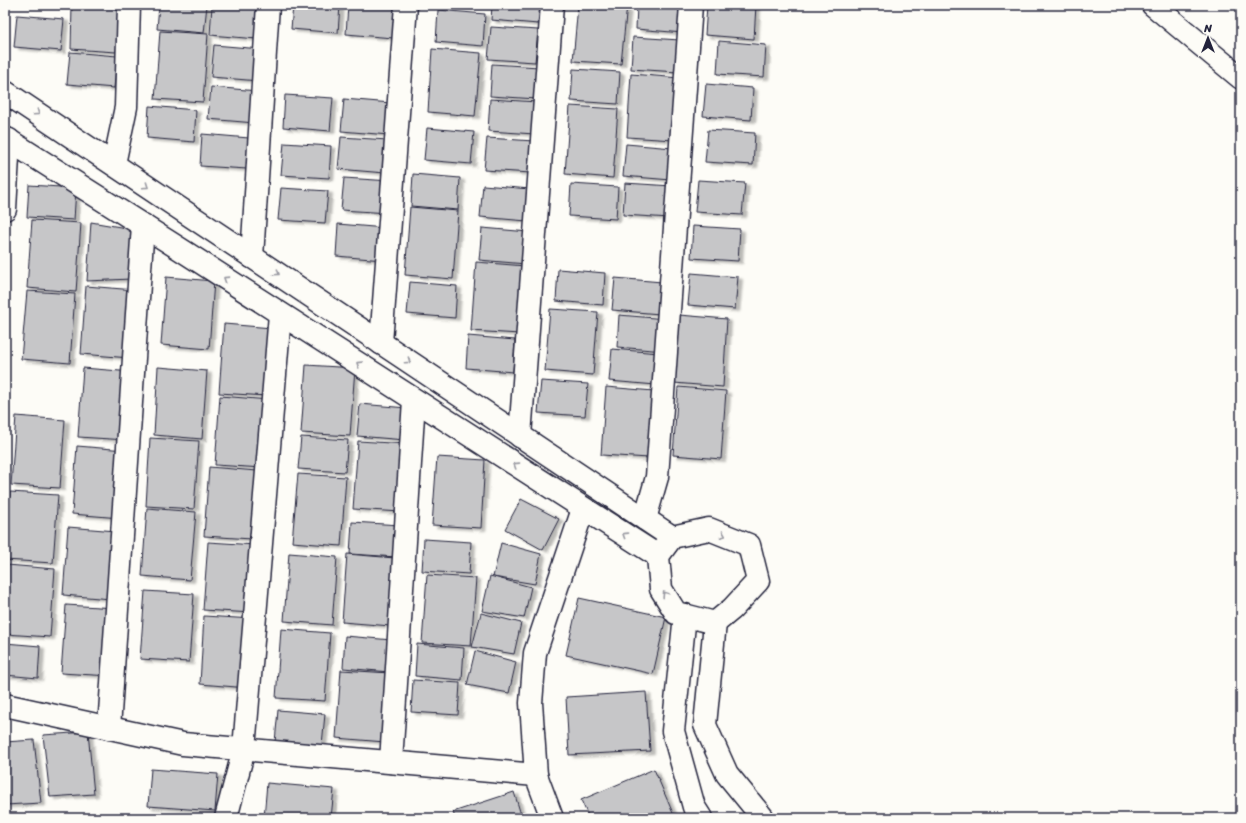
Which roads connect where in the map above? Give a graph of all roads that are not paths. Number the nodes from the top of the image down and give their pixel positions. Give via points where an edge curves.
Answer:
1 (129, 5) edge
2 (268, 5) edge
3 (406, 5) edge
4 (552, 5) edge
5 (691, 5) edge
6 (1154, 5) edge
7 (1241, 78) edge
8 (5, 92) edge
9 (7, 139) edge
10 (114, 164) junction
11 (5, 209) edge
12 (143, 225) junction
13 (252, 257) junction
14 (280, 314) junction
15 (381, 343) junction
16 (414, 400) junction
17 (520, 436) junction
18 (583, 509) junction
19 (645, 520) junction
20 (672, 537) junction
21 (658, 556) junction
22 (685, 615) junction
23 (715, 623) junction
24 (5, 705) edge
25 (109, 728) junction
26 (244, 749) junction
27 (391, 762) junction
28 (536, 775) junction
29 (226, 818) edge
30 (552, 818) edge
31 (701, 818) edge
32 (763, 818) edge

1 - 10 street via 126,107
2 - 13 street
3 - 15 street
4 - 17 street
5 - 19 street via 657,477
6 - 7 street
8 -> 10 street
9 - 11 street
9 - 12 street
10 -> 13 street
14 -> 12 street
12 - 25 street
13 -> 15 street
16 -> 14 street
14 - 26 street
15 -> 17 street
18 -> 16 street
16 - 27 street
17 - 19 street
21 -> 18 street
18 - 28 street via 535,653 530,702
19 - 20 street
20 - 21 street
20 -> 23 street via 709,530 749,545 758,581
22 -> 21 street via 676,613 661,588
22 - 23 street
22 - 31 street via 673,731 694,807
23 - 32 street via 705,725 727,774
24 - 25 street
25 - 26 street via 183,744
26 - 27 street
26 - 29 street
27 - 28 street
28 - 30 street

